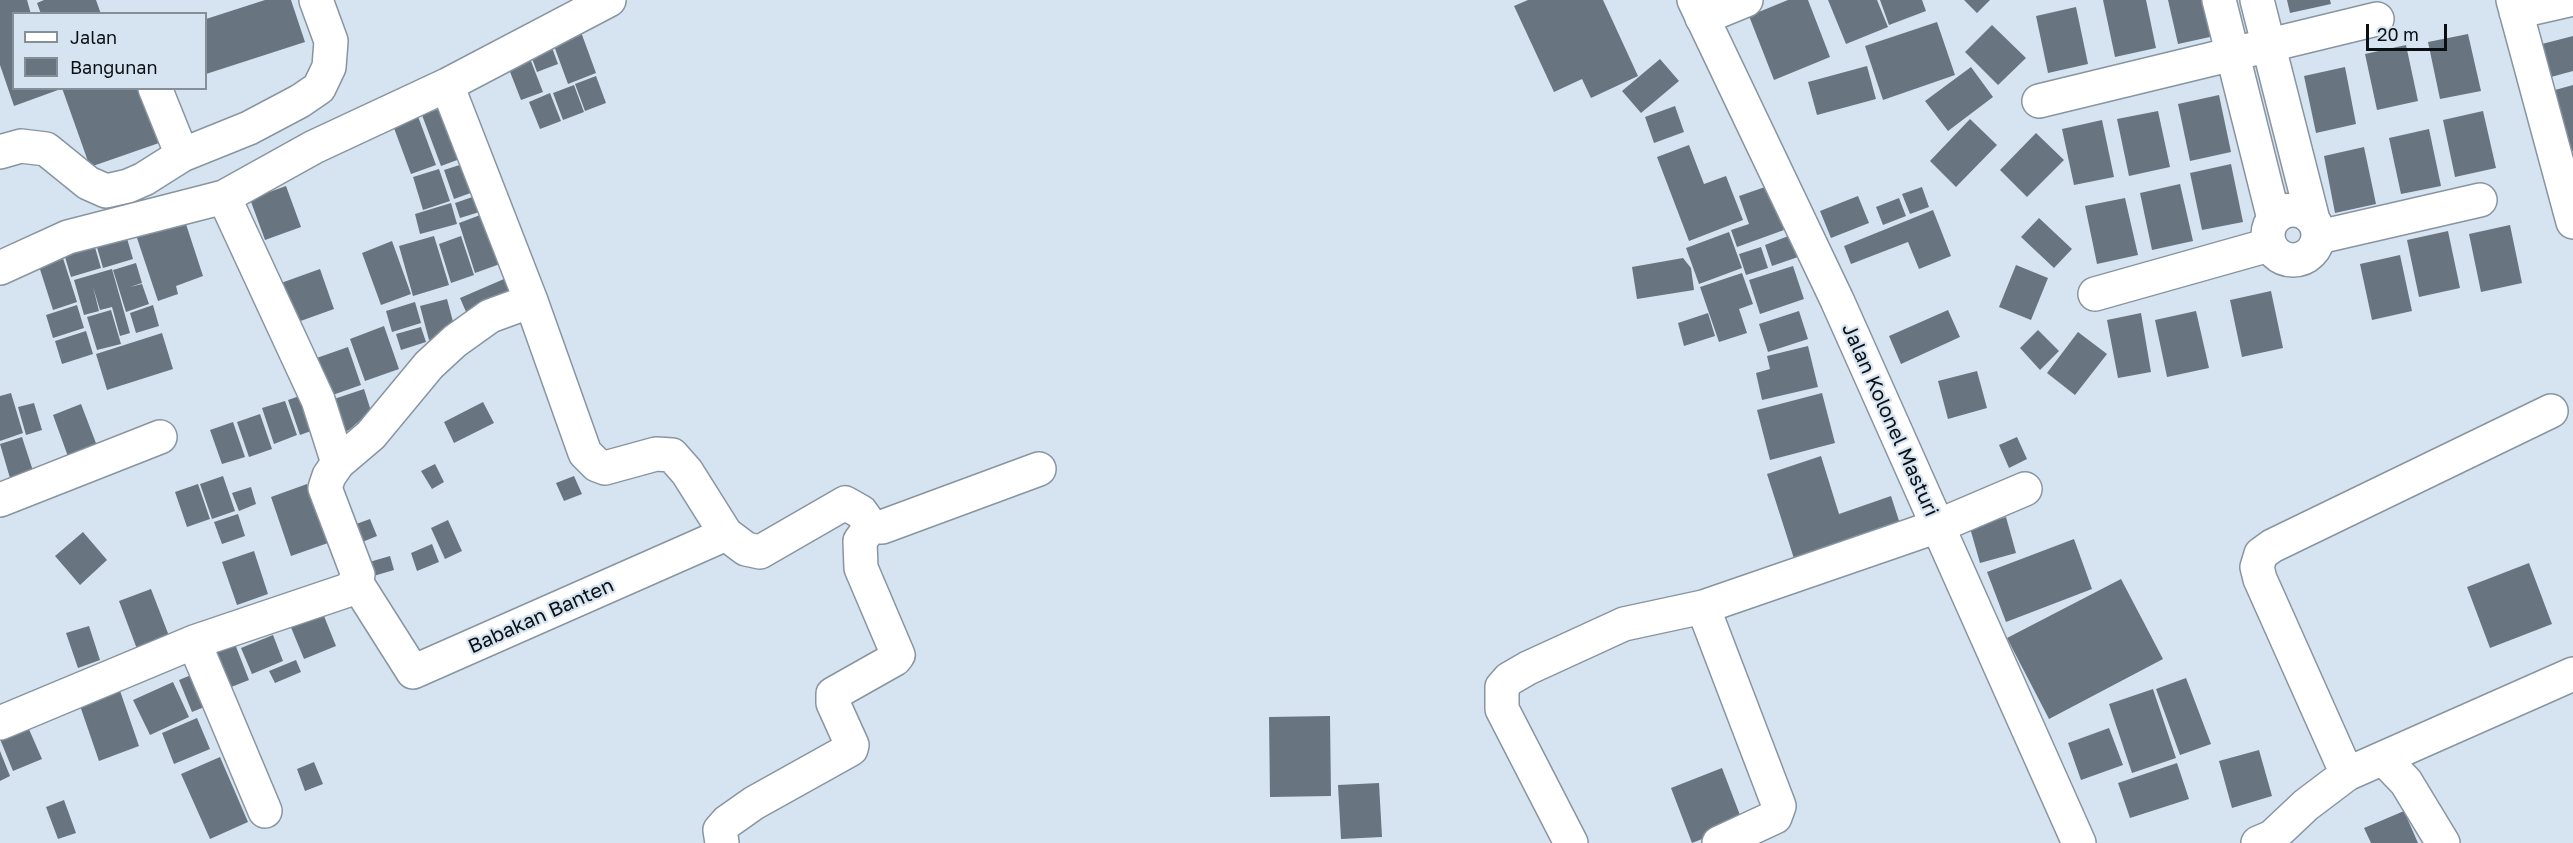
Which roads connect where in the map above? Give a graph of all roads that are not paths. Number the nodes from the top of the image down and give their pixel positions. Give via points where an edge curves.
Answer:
1 (316, 0) edge
2 (609, 0) edge
3 (1746, 0) edge
4 (2569, 0) edge
5 (2514, 6) edge
6 (1698, 9) edge
7 (2222, 11) edge
8 (2262, 20) edge
9 (2377, 20) dead end
10 (2232, 54) junction
11 (447, 85) junction
12 (156, 90) edge
13 (2039, 101) dead end
14 (0, 152) edge
15 (182, 155) junction
16 (2567, 176) edge
17 (224, 197) junction
18 (2480, 200) dead end
19 (2573, 222) edge
20 (2316, 228) junction
21 (2272, 232) junction
22 (0, 268) edge
23 (2095, 294) dead end
24 (531, 301) junction
25 (2551, 411) dead end
26 (160, 437) dead end
27 (338, 464) junction
28 (1039, 469) dead end
29 (2025, 489) dead end
30 (0, 500) edge
31 (871, 526) junction
32 (1938, 526) junction
33 (726, 534) junction
34 (356, 582) junction
35 (1703, 607) junction
36 (194, 642) junction
37 (2573, 674) edge
38 (0, 723) edge
39 (2384, 759) junction
40 (2347, 774) junction
41 (265, 810) dead end
42 (2268, 841) edge
43 (722, 843) edge
44 (1571, 843) edge
45 (1719, 843) edge
46 (2079, 843) edge
47 (2443, 843) edge

1 - 15 street via 331,41 329,67 319,88 249,128
2 - 11 street
3 - 6 street
4 - 5 street
5 - 16 street
6 - 32 street, Jalan Kolonel Masturi via 1828,280
7 - 8 street
7 - 10 street
8 - 9 street
8 - 10 street
8 - 20 street
10 - 13 street
10 - 21 street
11 - 17 street via 314,147
11 - 24 street
12 - 15 street
14 - 15 street via 21,146 46,148 88,183 106,191 136,182
16 - 19 street
17 - 22 street via 68,237
17 - 27 street via 318,400
18 - 20 street
20 - 21 street via 2305,213 2294,210 2283,212
20 - 21 street via 2312,252 2297,261 2281,258
21 - 23 street
24 - 27 street via 490,316 455,340 371,435
24 - 33 street via 589,459 605,468 656,454 672,455
25 - 40 street via 2262,554 2257,567 2260,579
26 - 30 street
27 - 34 street via 326,488 358,575
28 - 31 street via 909,519
29 - 32 street
31 - 33 street via 861,512 845,502 760,552 746,549
31 - 43 street via 860,541 858,555 898,655 891,663 834,694 832,703 851,748 727,822 720,830
32 - 35 street
32 - 46 street, Jalan Kolonel Masturi
33 - 34 street, Babakan Banten via 413,672
34 - 36 street via 351,589
35 - 44 street via 1624,624 1528,668 1502,687 1502,709
35 - 45 street via 1779,806 1775,817
36 - 38 street
36 - 41 street
37 - 39 street
39 - 40 street
39 - 47 street via 2406,782
40 - 42 street

